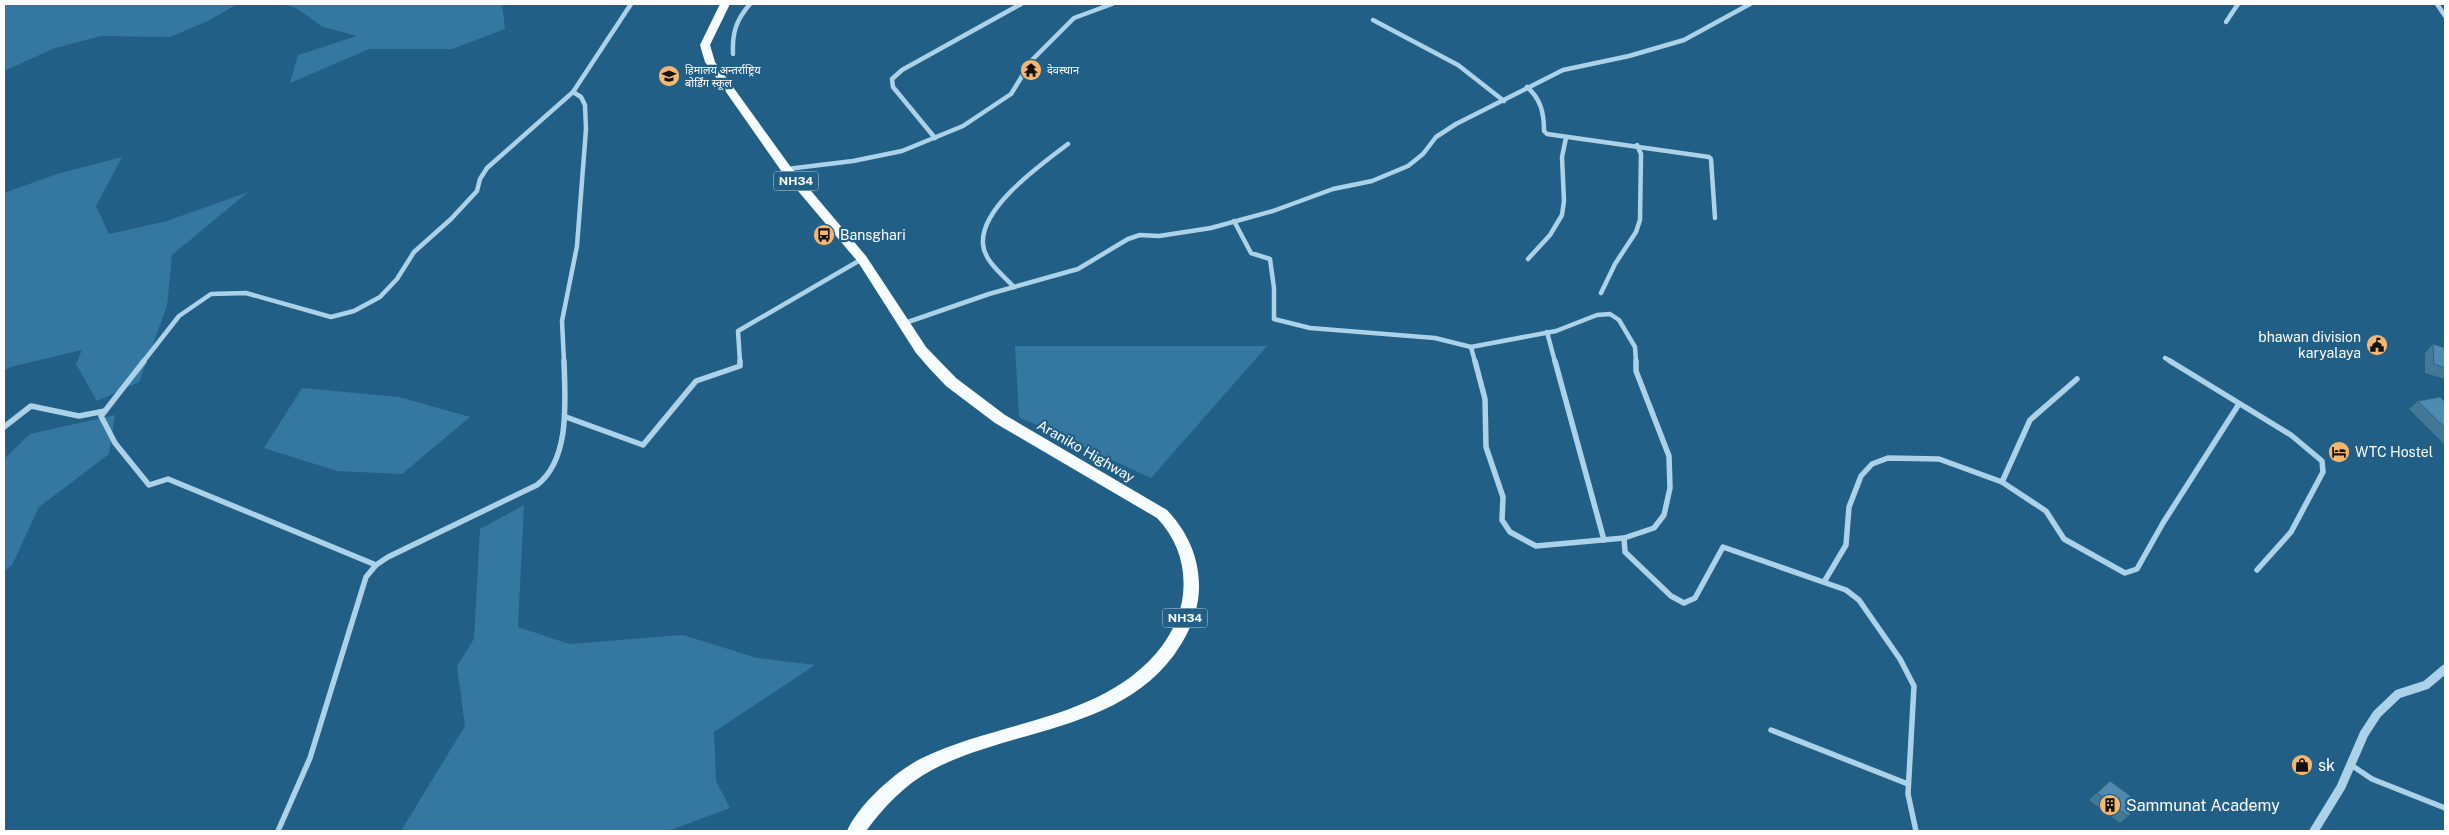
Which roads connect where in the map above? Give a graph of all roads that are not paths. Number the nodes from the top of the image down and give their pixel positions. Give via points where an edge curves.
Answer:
1 (631, 4) edge
2 (725, 4) edge
3 (750, 4) edge
4 (1021, 4) edge
5 (1112, 4) edge
6 (1750, 4) edge
7 (2238, 4) edge
8 (2437, 4) edge
9 (2445, 16) edge
10 (1373, 20) dead end
11 (2226, 22) dead end
12 (733, 54) dead end
13 (1527, 87) junction
14 (574, 92) junction
15 (1504, 101) junction
16 (935, 138) junction
17 (1566, 138) junction
18 (1068, 144) dead end
19 (1637, 145) junction
20 (786, 170) junction
21 (1715, 218) dead end
22 (1234, 221) junction
23 (862, 259) junction
24 (1528, 259) dead end
25 (1014, 287) junction
26 (1601, 293) dead end
27 (905, 323) junction
28 (1547, 332) junction
29 (1471, 346) junction
30 (2165, 358) dead end
31 (2077, 379) dead end
32 (2239, 404) junction
33 (105, 410) junction
34 (566, 418) junction
35 (4, 427) edge
36 (2002, 482) junction
37 (1624, 538) junction
38 (1604, 540) junction
39 (376, 565) junction
40 (2257, 570) dead end
41 (1824, 582) junction
42 (2445, 669) edge
43 (1771, 730) dead end
44 (2351, 765) junction
45 (1908, 784) junction
46 (2445, 808) edge
47 (278, 831) edge
48 (856, 831) edge
49 (1916, 831) edge
50 (2314, 831) edge

1 - 14 street
2 - 20 highway, Araniko Highway / NH34 via 705,45 710,62
3 - 12 street via 739,16 732,34
4 - 16 street via 902,70 892,79 893,88
5 - 16 street via 1074,18 1032,60 1011,94 963,126
6 - 13 street via 1684,40 1563,70
7 - 11 street
8 - 9 street
10 - 15 street via 1458,65
13 - 15 street
13 - 17 street via 1540,101 1544,131
14 - 33 street via 487,168 477,191 414,252 397,279 380,296 354,311 331,317 246,293 211,294 179,316
14 - 34 street via 585,106 586,130 577,246 562,320
15 - 22 street via 1436,137 1408,166 1372,181 1333,189
16 - 20 street via 902,151
17 - 19 street
17 - 24 street via 1562,157 1562,215 1550,235
18 - 25 street via 1035,169 987,221 984,244 989,260
19 - 21 street via 1709,157
19 - 26 street via 1640,154 1640,220
20 - 23 highway, Araniko Highway / NH34
22 - 25 street via 1183,233 1140,235 1078,269
22 - 29 street via 1251,253 1270,259 1274,319 1310,328 1435,338
23 - 27 highway, Araniko Highway / NH34
23 - 34 street via 738,331 740,366 696,381 643,445
25 - 27 street
27 - 48 highway, Araniko Highway / NH34 via 934,365 1000,419 1162,514 1183,542 1191,567 1191,599 1181,629 1168,653 1145,677 1077,714 947,754 926,764 880,802
28 - 29 street
28 - 37 street via 1597,315 1610,314 1619,320 1635,347 1636,371 1669,456 1670,488 1664,515 1654,528
28 - 38 street
29 - 38 street via 1485,399 1486,447 1502,497 1502,520 1510,532 1536,546
30 - 32 street
31 - 36 street via 2030,420
32 - 36 street via 2137,569 2125,573 2064,539 2046,511
32 - 40 street via 2291,435 2322,461 2323,472 2291,532
33 - 35 street via 79,416 32,406
33 - 39 street via 100,416 115,443 149,485 168,479
34 - 39 street via 555,464 545,479
36 - 41 street via 1939,459 1888,458 1872,464 1861,476 1849,507 1846,545
37 - 38 street
37 - 41 street via 1625,552 1671,596 1684,603 1695,598 1723,547
39 - 47 street via 366,577 310,758
41 - 45 street via 1846,590 1860,600 1900,659 1914,686
42 - 44 street via 2426,685 2398,694 2376,714
43 - 45 street
44 - 46 street via 2372,778
44 - 50 street
45 - 49 street

